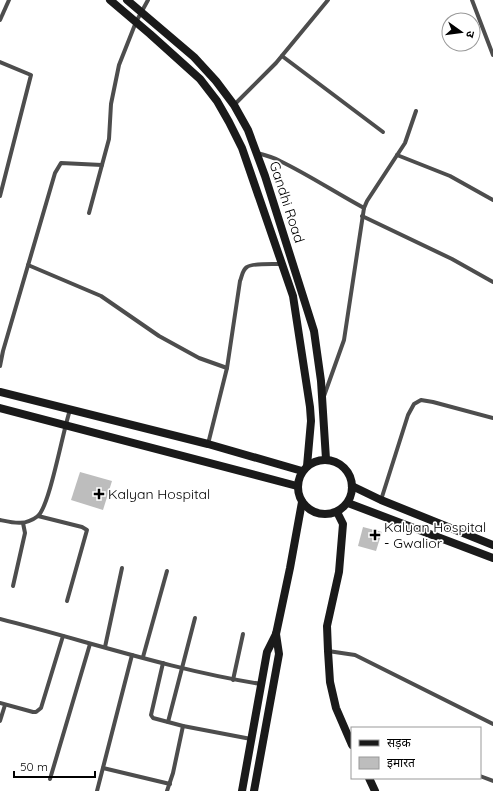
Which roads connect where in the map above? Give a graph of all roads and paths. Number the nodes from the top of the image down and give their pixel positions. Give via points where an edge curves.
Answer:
1 (9, 0) edge
2 (110, 0) edge
3 (127, 0) edge
4 (148, 0) edge
5 (328, 0) edge
6 (472, 0) edge
7 (140, 12) junction
8 (0, 20) edge
9 (136, 22) junction
10 (493, 55) edge
11 (282, 56) junction
12 (0, 62) edge
13 (234, 105) junction
14 (416, 111) dead end
15 (383, 132) dead end
16 (257, 153) junction
17 (397, 155) junction
18 (102, 166) junction
19 (0, 196) edge
20 (493, 200) edge
21 (364, 208) junction
22 (89, 213) dead end
23 (362, 216) junction
24 (282, 264) junction
25 (28, 265) junction
26 (493, 282) edge
27 (0, 366) edge
28 (226, 368) junction
29 (0, 392) edge
30 (322, 402) junction
31 (310, 406) junction
32 (0, 408) edge
33 (70, 410) junction
34 (493, 418) edge
35 (65, 425) junction
36 (208, 444) junction
37 (326, 459) junction
38 (305, 468) junction
39 (297, 486) junction
40 (352, 486) junction
41 (381, 500) junction
42 (302, 502) junction
43 (348, 503) junction
44 (337, 512) junction
45 (38, 516) junction
46 (0, 520) edge
47 (24, 523) junction
48 (493, 545) edge
49 (493, 558) edge
50 (122, 568) dead end
51 (167, 571) dead end
52 (13, 586) dead end
53 (67, 601) dead end
54 (195, 618) dead end
55 (0, 619) edge
56 (243, 634) dead end
57 (276, 634) junction
58 (63, 636) junction
59 (90, 644) junction
60 (105, 648) junction
61 (328, 652) junction
62 (132, 655) junction
63 (143, 658) junction
64 (163, 663) junction
65 (183, 668) junction
66 (233, 680) junction
67 (261, 684) junction
68 (2, 704) edge
69 (0, 721) edge
70 (168, 722) junction
71 (493, 724) edge
72 (183, 726) junction
73 (251, 739) junction
74 (351, 743) edge
75 (103, 768) junction
76 (481, 776) edge
77 (50, 779) dead end
78 (369, 779) edge
79 (493, 781) edge
80 (170, 784) junction
81 (97, 791) edge
82 (167, 791) edge
83 (242, 791) edge
84 (254, 791) edge
85 (375, 791) edge

1 - 8 street
2 - 9 main road
3 - 7 main road, Gandhi Road
4 - 7 street
5 - 11 street
6 - 10 street
7 - 9 street
7 - 13 main road, Gandhi Road via 194,57
9 - 18 street via 119,65 111,104 110,140
9 - 24 main road via 200,79 218,101 242,148
11 - 13 street
11 - 15 street
12 - 19 street via 31,75
13 - 16 main road, Gandhi Road
14 - 17 street via 405,143
16 - 21 street via 285,163
16 - 30 main road, Gandhi Road via 314,331
17 - 20 street via 450,176
17 - 21 street
18 - 22 street
18 - 25 street via 61,163 55,173
21 - 23 street
23 - 26 street via 452,259
23 - 30 street via 344,340
24 - 28 street via 252,265 246,267 243,272
24 - 31 main road via 293,296
25 - 27 street
25 - 28 street via 101,296 159,336 199,358
28 - 36 street
29 - 33 main road
30 - 31 street
30 - 37 main road, Gandhi Road
31 - 38 main road via 311,421
32 - 35 main road
33 - 35 street
33 - 36 main road
34 - 41 street via 433,402 421,400 414,404 408,415
35 - 39 main road
35 - 45 street via 51,485
36 - 38 main road
37 - 38 main road
37 - 40 main road via 334,461 347,471
38 - 39 main road
39 - 42 main road
40 - 41 main road
40 - 43 main road
41 - 48 main road
42 - 44 main road via 314,512
42 - 57 main road
43 - 44 main road
43 - 49 main road
44 - 61 main road via 343,524 338,572 327,626
45 - 47 street
45 - 53 street via 87,530
46 - 47 street
47 - 52 street via 25,533
50 - 60 street
51 - 63 street
54 - 65 street
55 - 58 street
56 - 66 street
57 - 67 main road via 267,652
57 - 84 main road via 279,654
58 - 59 street
58 - 68 street via 42,708 33,712
59 - 60 street
59 - 77 street
60 - 62 street
61 - 71 street via 355,655
61 - 74 main road via 330,682 336,708
62 - 63 street
62 - 75 street
63 - 64 street
64 - 65 street
64 - 70 street via 151,715 153,718
65 - 66 street
65 - 70 street
66 - 67 street
67 - 73 main road
68 - 69 street
70 - 72 street
72 - 73 street
72 - 80 street
73 - 83 main road
75 - 80 street
75 - 81 street
76 - 79 street
78 - 85 main road
80 - 82 street

